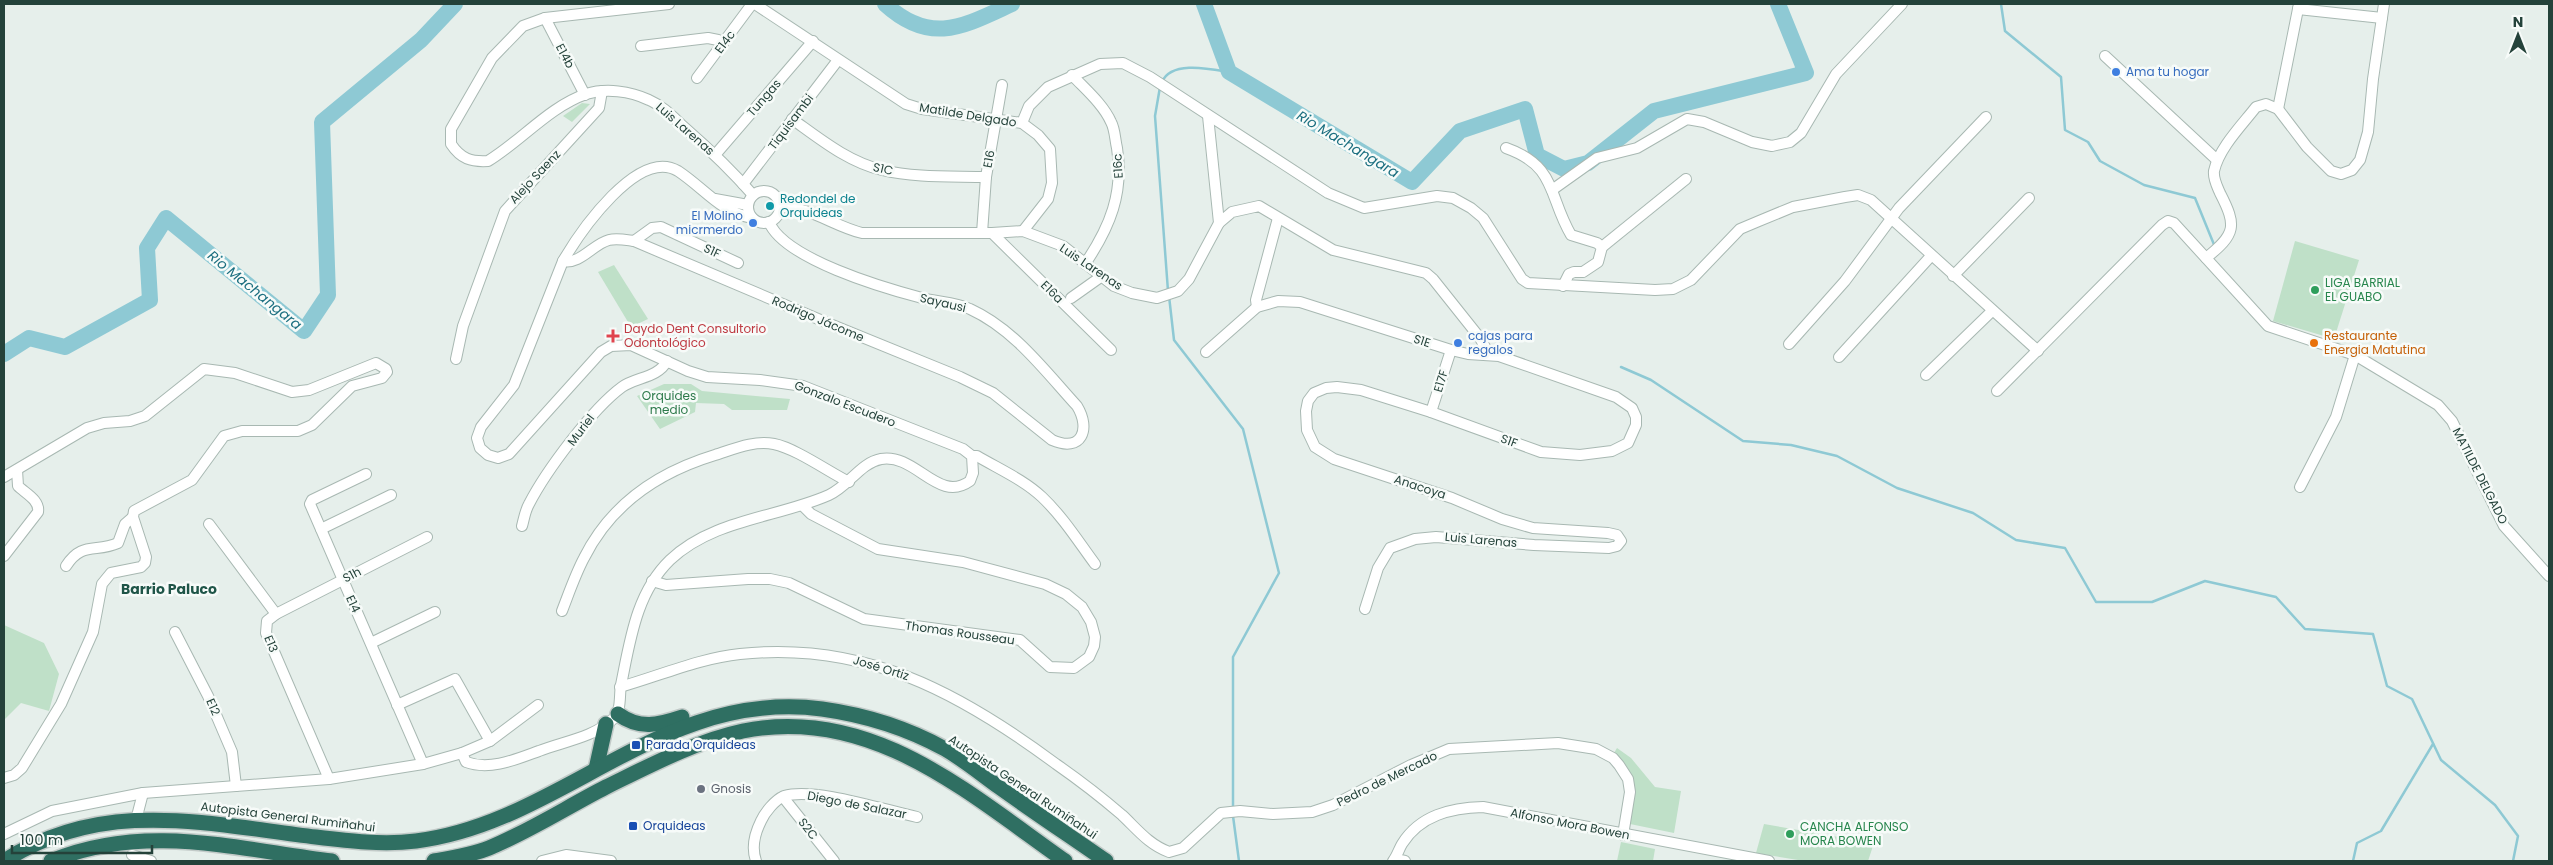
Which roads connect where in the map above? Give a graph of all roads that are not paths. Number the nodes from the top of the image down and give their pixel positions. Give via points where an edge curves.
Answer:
1 (668, 4) edge
2 (753, 4) edge
3 (1902, 4) edge
4 (2384, 4) edge
5 (2298, 6) edge
6 (545, 18) junction
7 (2382, 18) junction
8 (813, 41) junction
9 (723, 44) junction
10 (641, 46) dead end
11 (2104, 56) dead end
12 (838, 60) junction
13 (1072, 75) junction
14 (697, 78) dead end
15 (1002, 85) dead end
16 (602, 91) junction
17 (585, 95) junction
18 (2278, 109) junction
19 (1208, 116) junction
20 (1986, 117) dead end
21 (792, 119) junction
22 (997, 120) junction
23 (1022, 123) junction
24 (1506, 148) dead end
25 (715, 155) junction
26 (2217, 160) junction
27 (986, 177) junction
28 (1686, 179) dead end
29 (743, 184) junction
30 (1552, 190) junction
31 (2029, 198) dead end
32 (714, 199) junction
33 (750, 200) junction
34 (780, 207) junction
35 (752, 218) junction
36 (1278, 218) junction
37 (1892, 219) junction
38 (769, 222) junction
39 (1219, 223) junction
40 (1023, 231) junction
41 (987, 233) junction
42 (634, 241) junction
43 (1602, 247) junction
44 (1931, 256) junction
45 (2206, 258) junction
46 (563, 261) junction
47 (738, 263) dead end
48 (1085, 264) junction
49 (1102, 276) junction
50 (1953, 276) junction
51 (1563, 286) junction
52 (1071, 298) dead end
53 (1257, 308) junction
54 (1992, 311) junction
55 (1788, 344) dead end
56 (1111, 350) dead end
57 (1451, 350) junction
58 (1206, 352) dead end
59 (2038, 352) junction
60 (1486, 355) junction
61 (2355, 355) junction
62 (1839, 357) dead end
63 (456, 359) dead end
64 (667, 361) junction
65 (1926, 375) dead end
66 (1337, 387) joint
67 (1997, 391) dead end
68 (1616, 398) joint
69 (1431, 412) junction
70 (1064, 444) joint
71 (972, 456) junction
72 (17, 470) junction
73 (366, 474) dead end
74 (4, 477) edge
75 (849, 482) junction
76 (2300, 487) dead end
77 (391, 495) dead end
78 (804, 506) junction
79 (133, 517) junction
80 (209, 524) dead end
81 (522, 526) dead end
82 (321, 529) junction
83 (1608, 533) joint
84 (428, 537) dead end
85 (4, 556) edge
86 (1095, 564) dead end
87 (66, 566) dead end
88 (2549, 576) edge
89 (342, 580) junction
90 (652, 581) junction
91 (1365, 610) dead end
92 (562, 611) dead end
93 (435, 612) dead end
94 (276, 614) junction
95 (175, 632) dead end
96 (371, 643) junction
97 (620, 687) junction
98 (397, 705) junction
99 (538, 705) dead end
100 (767, 708) junction
101 (618, 714) junction
102 (606, 724) junction
103 (490, 741) junction
104 (462, 753) junction
105 (423, 764) junction
106 (596, 769) junction
107 (4, 778) edge
108 (329, 779) junction
109 (236, 786) junction
110 (142, 793) junction
111 (783, 797) junction
112 (1109, 805) joint
113 (917, 817) dead end
114 (136, 820) junction
115 (4, 834) edge
116 (1623, 835) junction
117 (132, 855) dead end
118 (1394, 860) edge
119 (4, 861) edge
120 (51, 861) edge
121 (151, 861) edge
122 (332, 861) edge
123 (434, 861) edge
124 (542, 861) edge
125 (611, 861) edge
126 (756, 861) edge
127 (834, 861) edge
128 (1065, 861) edge
129 (1106, 861) edge
130 (1406, 861) edge
131 (1769, 861) edge

1 - 6 street
2 - 8 street, Matilde Delgado
2 - 9 street, E14c
3 - 30 street via 1836,74 1801,133 1790,142 1772,146 1752,142 1704,122 1687,119 1637,148 1597,158
4 - 7 street
5 - 7 street
5 - 18 street
6 - 17 street, E14b
6 - 17 street via 523,26 492,58 451,129 451,144 464,158 475,162 488,160 558,110
7 - 18 street via 2368,132 2360,160 2352,170 2341,174 2331,171 2307,147
8 - 12 street, Matilde Delgado
8 - 25 street, Tungas
9 - 10 street via 708,38
9 - 14 street, E14c
11 - 26 street
12 - 21 street, Tiquisambi
12 - 22 street, Matilde Delgado via 906,104
13 - 19 street via 1100,64 1123,63
13 - 23 street via 1048,87 1029,106
13 - 48 street, E16c via 1112,122 1120,169 1112,217
15 - 22 street, E16
16 - 17 street
16 - 25 street, Luis Larenas via 625,92 649,100
16 - 63 street, Alejo Saenz via 599,108 504,211 463,326
18 - 26 street via 2266,104 2256,106
19 - 39 street
19 - 51 street via 1328,193 1364,208 1436,196 1453,198 1483,218 1522,279 1535,285
20 - 37 street
21 - 27 street, S1C via 831,147 862,164 882,170
21 - 29 street, Tiquisambi
22 - 23 street, Matilde Delgado
22 - 27 street, E16
23 - 40 street, Matilde Delgado via 1050,149 1053,165 1048,199
24 - 30 street via 1539,167
25 - 29 street, Luis Larenas
26 - 45 street via 2215,183 2232,216 2232,223 2230,232 2217,250
27 - 41 street, E16
28 - 43 street
29 - 33 street, Luis Larenas
30 - 43 street via 1571,236
31 - 50 street
32 - 33 street, Gonzalo Escudero
32 - 35 street, Gonzalo Escudero via 723,208
32 - 46 street, Gonzalo Escudero via 676,170 648,168 619,188
33 - 34 street via 762,191 772,194
33 - 35 street
34 - 38 street
34 - 41 street, Luis Larenas via 806,209 845,229 862,233
35 - 38 street
36 - 39 street via 1259,206 1232,212
36 - 53 street via 1256,300
36 - 60 street via 1333,250 1426,273 1480,338
37 - 44 street
37 - 51 street via 1871,200 1858,195 1793,207 1740,229 1691,280 1673,289
37 - 55 street via 1845,281
38 - 70 street, Sayausi via 779,238 819,263 922,298 969,308 1011,335 1084,416 1086,427 1083,435 1075,442
39 - 49 street, Luis Larenas via 1189,279 1174,292 1147,297 1114,286
40 - 41 street, Luis Larenas
40 - 48 street, Luis Larenas via 1063,246
41 - 56 street, E16a
42 - 46 street, Rodrigo Jácome via 610,240 593,247 575,261
42 - 47 street, S1F via 652,228 661,227
42 - 70 street, Rodrigo Jácome via 960,377 993,393 1052,440
43 - 51 street via 1598,262 1583,272 1569,274
44 - 50 street
44 - 62 street
45 - 59 street, MATILDE DELGADO via 2174,223 2168,221
45 - 61 street, MATILDE DELGADO via 2268,326
46 - 64 street, Gonzalo Escudero via 514,385 481,427 477,438 480,448 498,458 509,454 582,370 610,346 631,344
48 - 49 street, Luis Larenas
49 - 52 street
50 - 54 street
53 - 57 street, S1E via 1278,301 1300,302
53 - 58 street
54 - 59 street
54 - 65 street
57 - 60 street, S1E
57 - 69 street, E17F
59 - 67 street
60 - 68 street, S1E via 1499,356
61 - 76 street via 2336,417
61 - 88 street, MATILDE DELGADO via 2438,405 2452,421 2504,526
64 - 71 street, Gonzalo Escudero via 707,376 803,386 963,449
64 - 81 street, Muriel via 656,373 623,386 596,410 538,488
66 - 69 street, S1F via 1361,390
66 - 83 street, Anacoya via 1314,393 1306,411 1307,430 1315,447 1334,459 1533,528
68 - 69 street, S1F via 1632,408 1636,416 1636,426 1628,443 1612,451 1580,455 1541,452
71 - 75 street via 970,481 956,489 934,482 917,468 891,458 869,463
71 - 86 street, Gonzalo Escudero via 1022,481 1041,496 1058,513
72 - 74 street
72 - 79 street via 87,428 146,416 204,369 235,372 300,392 376,363 386,369 382,378 352,386 312,425 298,431 242,431 224,436 192,480 139,507
72 - 85 street via 18,486 39,507
73 - 82 street, E14 via 310,501
75 - 78 street via 832,494
75 - 92 street via 774,444 746,445 683,465 629,498 609,520 585,554
77 - 82 street
78 - 90 street via 745,521 702,537 670,560
78 - 90 street, Thomas Rousseau via 811,514 878,549 963,562 1045,584 1066,594 1082,607 1091,622 1095,637 1089,657 1074,668 1050,667 1020,640 864,619 789,583 770,579 666,585
79 - 87 street via 125,524 118,543 82,550
79 - 107 street via 146,563 111,573 102,584 96,623 61,704 18,772
80 - 94 street
82 - 89 street, E14
83 - 91 street, Luis Larenas via 1617,535 1621,540 1617,546 1534,545 1436,536 1415,540 1390,548 1378,568
84 - 89 street, S1h
89 - 94 street, S1h
89 - 96 street, E14
90 - 97 street via 635,617
93 - 96 street
94 - 108 street, E13 via 267,621 266,633
95 - 109 street, E12 via 232,752
96 - 98 street, E14
97 - 101 street
97 - 112 street, José Ortiz via 739,654 781,651 833,655 879,665 936,688 987,718 1056,763
98 - 103 street via 455,679
98 - 105 street, E14
99 - 103 street
100 - 101 highway via 728,704 651,726 637,724
100 - 106 highway, Autopista General Rumiñahui via 706,718 674,730
100 - 129 highway, Autopista General Rumiñahui via 820,709 865,717 906,730 946,750
101 - 102 street
102 - 104 street via 586,735 500,763 476,765 466,762
102 - 106 highway
103 - 104 street
104 - 105 street
105 - 108 street
106 - 114 highway, Autopista General Rumiñahui via 522,807 478,825 450,835 416,841 345,841 162,818
108 - 109 street
109 - 110 street
110 - 114 street
110 - 115 street via 52,811
111 - 113 street, Diego de Salazar via 821,796
111 - 126 street via 765,812 754,834
111 - 127 street, S2C
112 - 116 street, Pedro de Mercado via 1148,840 1169,852 1177,851 1221,813 1312,812 1449,749 1568,744 1587,746 1605,753 1625,773 1630,792
114 - 119 highway, Autopista General Rumiñahui via 65,833
116 - 118 street, Alfonso Mora Bowen via 1483,807 1466,808 1438,814 1416,827
116 - 131 street, Alfonso Mora Bowen
117 - 121 street
118 - 130 street
120 - 122 highway via 72,852 160,839
123 - 128 highway via 488,849 650,766 725,736 785,727 843,733 898,750 944,776
124 - 125 street via 575,855

